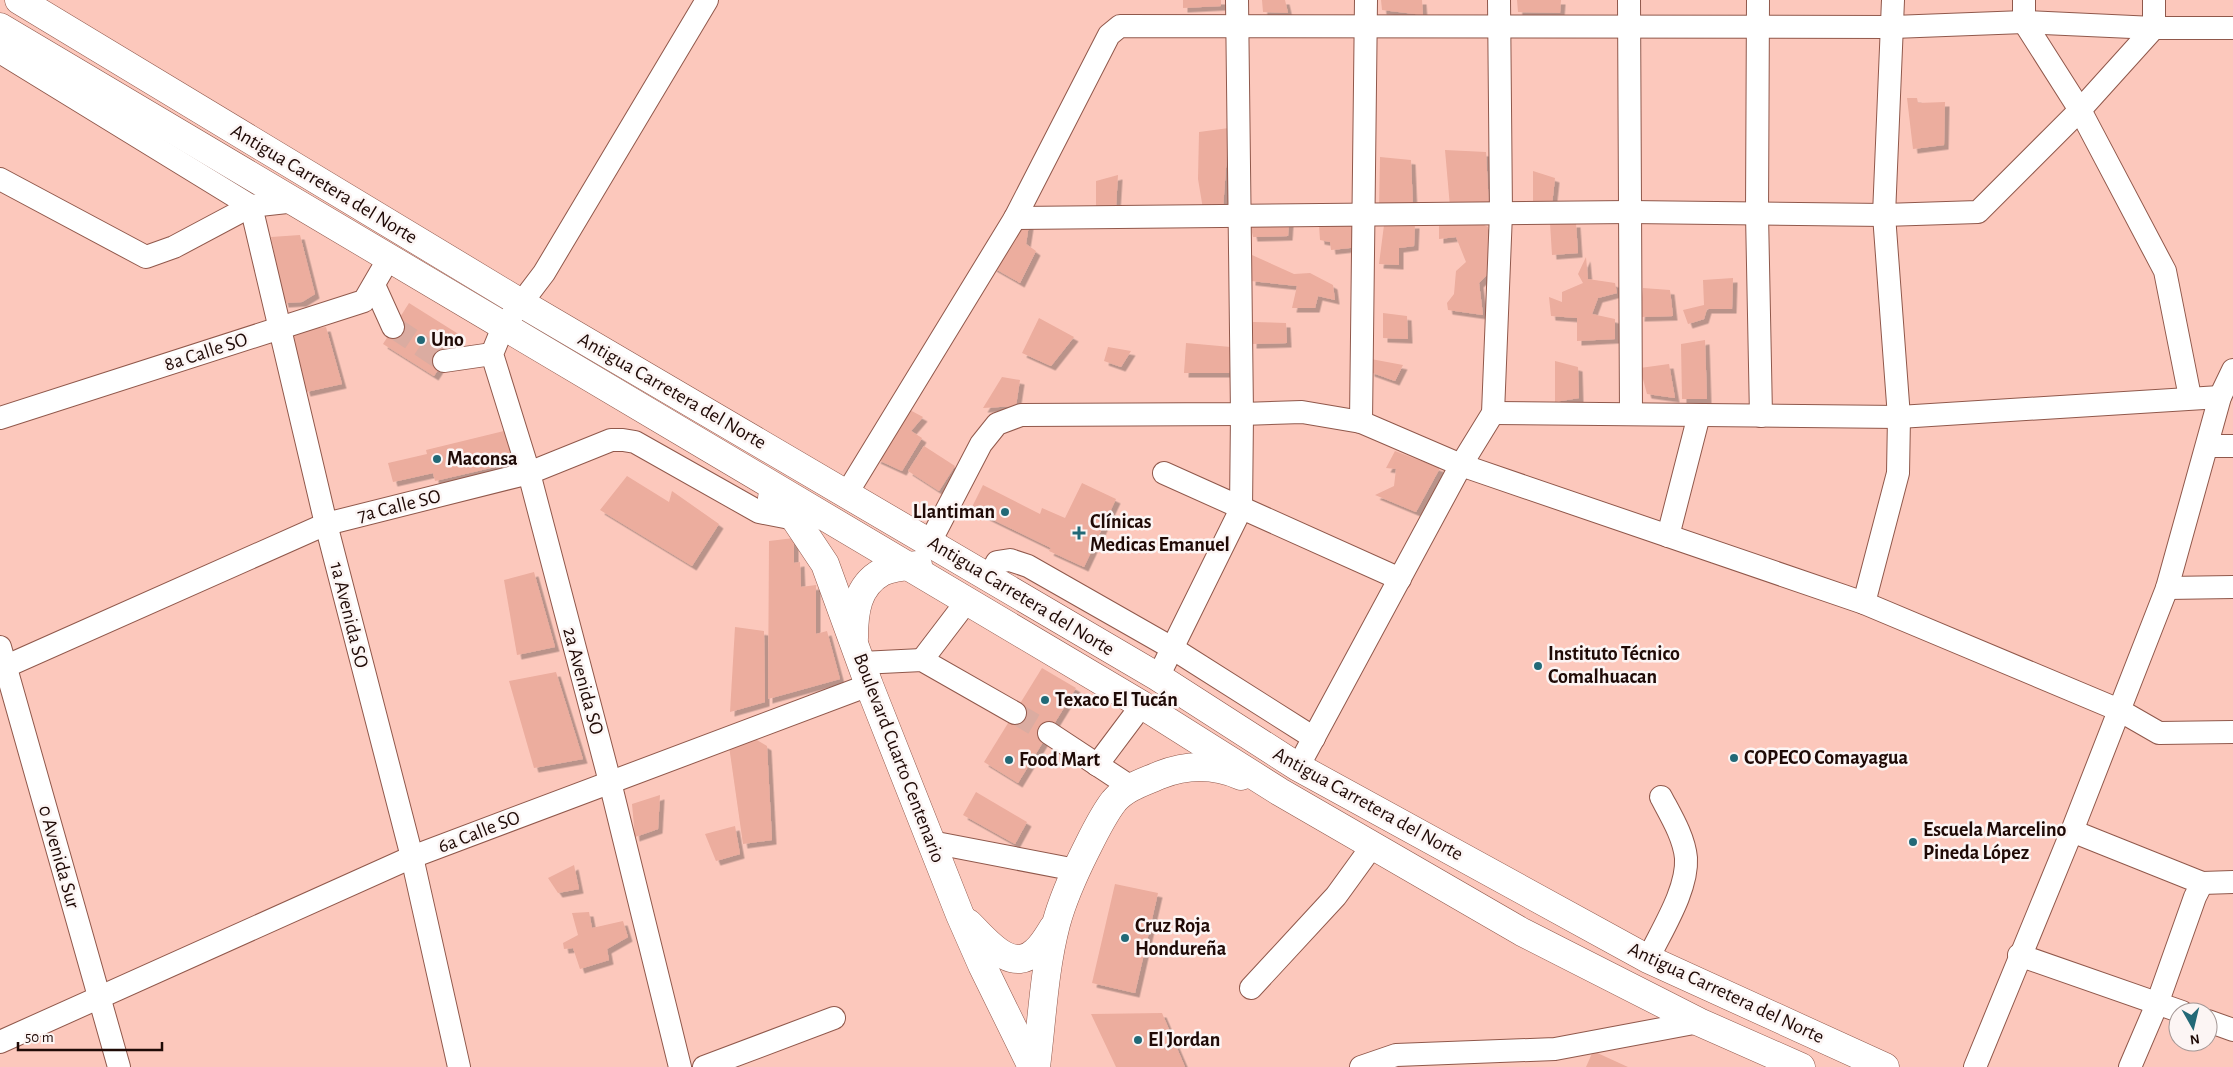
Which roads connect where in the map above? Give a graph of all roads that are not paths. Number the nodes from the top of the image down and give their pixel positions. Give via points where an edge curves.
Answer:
1 (20, 0) edge
2 (707, 0) edge
3 (1237, 0) edge
4 (1366, 0) edge
5 (1499, 0) edge
6 (1629, 0) edge
7 (1758, 0) edge
8 (1893, 0) edge
9 (2154, 0) edge
10 (2024, 11) edge
11 (1238, 26) junction
12 (0, 27) edge
13 (1366, 27) junction
14 (1500, 27) junction
15 (1630, 27) junction
16 (1758, 27) junction
17 (1893, 27) junction
18 (2154, 28) junction
19 (2233, 28) edge
20 (0, 52) edge
21 (2080, 110) junction
22 (0, 179) edge
23 (296, 201) junction
24 (251, 206) junction
25 (368, 210) junction
26 (1630, 212) junction
27 (1501, 213) junction
28 (1364, 214) junction
29 (1757, 214) junction
30 (1884, 215) junction
31 (1240, 216) junction
32 (1015, 218) junction
33 (389, 258) junction
34 (374, 285) junction
35 (521, 303) junction
36 (503, 327) junction
37 (280, 328) junction
38 (393, 328) tunnel mouth
39 (492, 354) junction
40 (444, 361) tunnel mouth
41 (2233, 370) edge
42 (2220, 396) junction
43 (2190, 397) junction
44 (1492, 413) junction
45 (1242, 414) junction
46 (1631, 414) junction
47 (1699, 415) junction
48 (1761, 416) junction
49 (1899, 417) junction
50 (0, 418) edge
51 (1361, 422) junction
52 (2208, 446) junction
53 (2233, 446) edge
54 (1461, 466) junction
55 (740, 468) junction
56 (529, 473) junction
57 (1164, 473) dead end
58 (847, 494) junction
59 (1241, 508) junction
60 (795, 519) junction
61 (326, 524) junction
62 (1668, 536) junction
63 (930, 542) junction
64 (956, 558) junction
65 (908, 566) junction
66 (989, 577) junction
67 (1400, 579) junction
68 (2233, 587) edge
69 (2167, 588) junction
70 (967, 601) junction
71 (1864, 603) junction
72 (1172, 648) junction
73 (922, 660) junction
74 (2, 661) edge
75 (861, 664) junction
76 (1158, 677) junction
77 (1142, 705) junction
78 (2119, 710) junction
79 (1014, 713) tunnel mouth
80 (2233, 732) edge
81 (1049, 733) tunnel mouth
82 (1314, 738) junction
83 (1097, 765) junction
84 (1298, 767) junction
85 (610, 782) junction
86 (1131, 787) junction
87 (1280, 792) junction
88 (1661, 797) dead end
89 (2072, 831) junction
90 (931, 842) junction
91 (1372, 845) junction
92 (412, 857) junction
93 (1076, 870) junction
94 (2202, 882) junction
95 (2233, 882) edge
96 (960, 914) junction
97 (1056, 924) junction
98 (2019, 955) junction
99 (1648, 960) junction
100 (1251, 988) dead end
101 (98, 997) junction
102 (2157, 1004) junction
103 (2168, 1008) edge
104 (834, 1018) dead end
105 (1699, 1022) junction
106 (2218, 1025) edge
107 (2233, 1030) edge
108 (0, 1042) edge
109 (119, 1067) edge
110 (459, 1067) edge
111 (680, 1067) edge
112 (704, 1067) edge
113 (1032, 1067) edge
114 (1036, 1067) edge
115 (1361, 1067) edge
116 (1801, 1067) edge
117 (1885, 1067) edge
118 (1975, 1067) edge
119 (2130, 1067) edge

1 - 25 main road, Antigua Carretera del Norte
2 - 35 street via 544,273
3 - 11 street
4 - 13 street
5 - 14 street
6 - 15 street
7 - 16 street
8 - 17 street
9 - 18 street
10 - 17 street
10 - 18 street
10 - 21 street
11 - 13 street
11 - 31 street
11 - 32 street via 1120,26 1109,35
12 - 23 main road, Antigua Carretera del Norte
13 - 14 street
13 - 28 street
14 - 15 street
14 - 27 street
15 - 16 street
15 - 26 street
16 - 17 street
16 - 29 street
17 - 30 street
18 - 19 street
18 - 21 street
20 - 24 street
21 - 30 street via 1978,212
21 - 43 street via 2165,271
22 - 24 street via 146,257 174,247
23 - 24 street
23 - 25 main road
23 - 33 main road, Antigua Carretera del Norte
24 - 37 street, 1a Avenida SO
25 - 35 main road, Antigua Carretera del Norte
26 - 27 street
26 - 29 street
26 - 46 street
27 - 28 street
27 - 44 street
28 - 31 street
28 - 51 street
29 - 30 street
29 - 48 street
30 - 49 street
31 - 32 street
31 - 45 street
32 - 58 street
33 - 34 street, 8a Calle SO
33 - 36 main road, Antigua Carretera del Norte
34 - 37 street, 8a Calle SO via 364,301
34 - 38 street
35 - 36 street
35 - 58 main road, Antigua Carretera del Norte
36 - 39 street
36 - 55 main road, Antigua Carretera del Norte
37 - 50 street, 8a Calle SO
37 - 61 street, 1a Avenida SO
39 - 40 street
39 - 56 street, 2a Avenida SO
41 - 42 street
42 - 43 street
42 - 52 street
43 - 49 street
44 - 46 street
44 - 54 street
45 - 51 street via 1302,412
45 - 59 street
45 - 63 street via 1021,415 997,424 981,444
46 - 47 street
47 - 48 street
47 - 62 street
48 - 49 street
49 - 71 street via 1898,473
51 - 54 street
52 - 53 street
52 - 69 street
54 - 62 street
54 - 67 street
55 - 60 main road, Boulevard Cuarto Centenario
55 - 65 main road, Antigua Carretera del Norte
56 - 60 street, 7a Calle SO via 611,440 635,442 759,512
56 - 61 street, 7a Calle SO
56 - 85 street, 2a Avenida SO
57 - 59 street
58 - 63 main road, Antigua Carretera del Norte
59 - 67 street
59 - 72 street
60 - 75 main road, Boulevard Cuarto Centenario via 825,564
61 - 74 street, 7a Calle SO
61 - 92 street, 1a Avenida SO
62 - 71 street
63 - 64 main road, Antigua Carretera del Norte
64 - 65 main road
64 - 66 main road, Antigua Carretera del Norte
65 - 70 main road, Antigua Carretera del Norte
65 - 75 main road via 883,572 863,589 854,612
66 - 72 street via 998,562 1010,560 1028,566
66 - 76 main road, Antigua Carretera del Norte
67 - 82 street
68 - 69 street
69 - 78 street
70 - 73 street
70 - 77 main road, Antigua Carretera del Norte
71 - 78 street
72 - 76 street
72 - 82 street
73 - 75 street, 6a Calle SO
73 - 79 street
74 - 101 street, 0 Avenida Sur
75 - 85 street, 6a Calle SO
75 - 90 main road, Boulevard Cuarto Centenario
76 - 84 main road, Antigua Carretera del Norte
77 - 83 street
77 - 87 main road, Antigua Carretera del Norte
78 - 80 street via 2159,733
78 - 89 street
81 - 83 street
82 - 84 street
83 - 86 street
84 - 99 main road, Antigua Carretera del Norte
85 - 92 street, 6a Calle SO
85 - 111 street, 2a Avenida SO
86 - 87 main road via 1168,772 1196,767 1223,768
86 - 93 main road via 1114,800
87 - 91 main road, Antigua Carretera del Norte
88 - 99 street via 1680,834 1686,858 1682,886
89 - 94 street
89 - 98 street
90 - 93 street
90 - 96 main road, Boulevard Cuarto Centenario
91 - 100 street via 1336,896
91 - 105 main road, Antigua Carretera del Norte via 1522,932
92 - 101 street, 6a Calle SO
92 - 110 street, 1a Avenida SO
93 - 97 main road
94 - 95 street
94 - 102 street
96 - 97 main road via 1008,958 1020,959 1038,950
96 - 113 main road, Boulevard Cuarto Centenario
97 - 114 main road via 1049,954
98 - 102 street
98 - 118 street
99 - 117 main road, Antigua Carretera del Norte
101 - 108 street, 6a Calle SO
101 - 109 street, 0 Avenida Sur
102 - 103 street
102 - 119 street
104 - 112 street
105 - 115 street via 1555,1049 1396,1055
105 - 116 main road, Antigua Carretera del Norte
106 - 107 street

